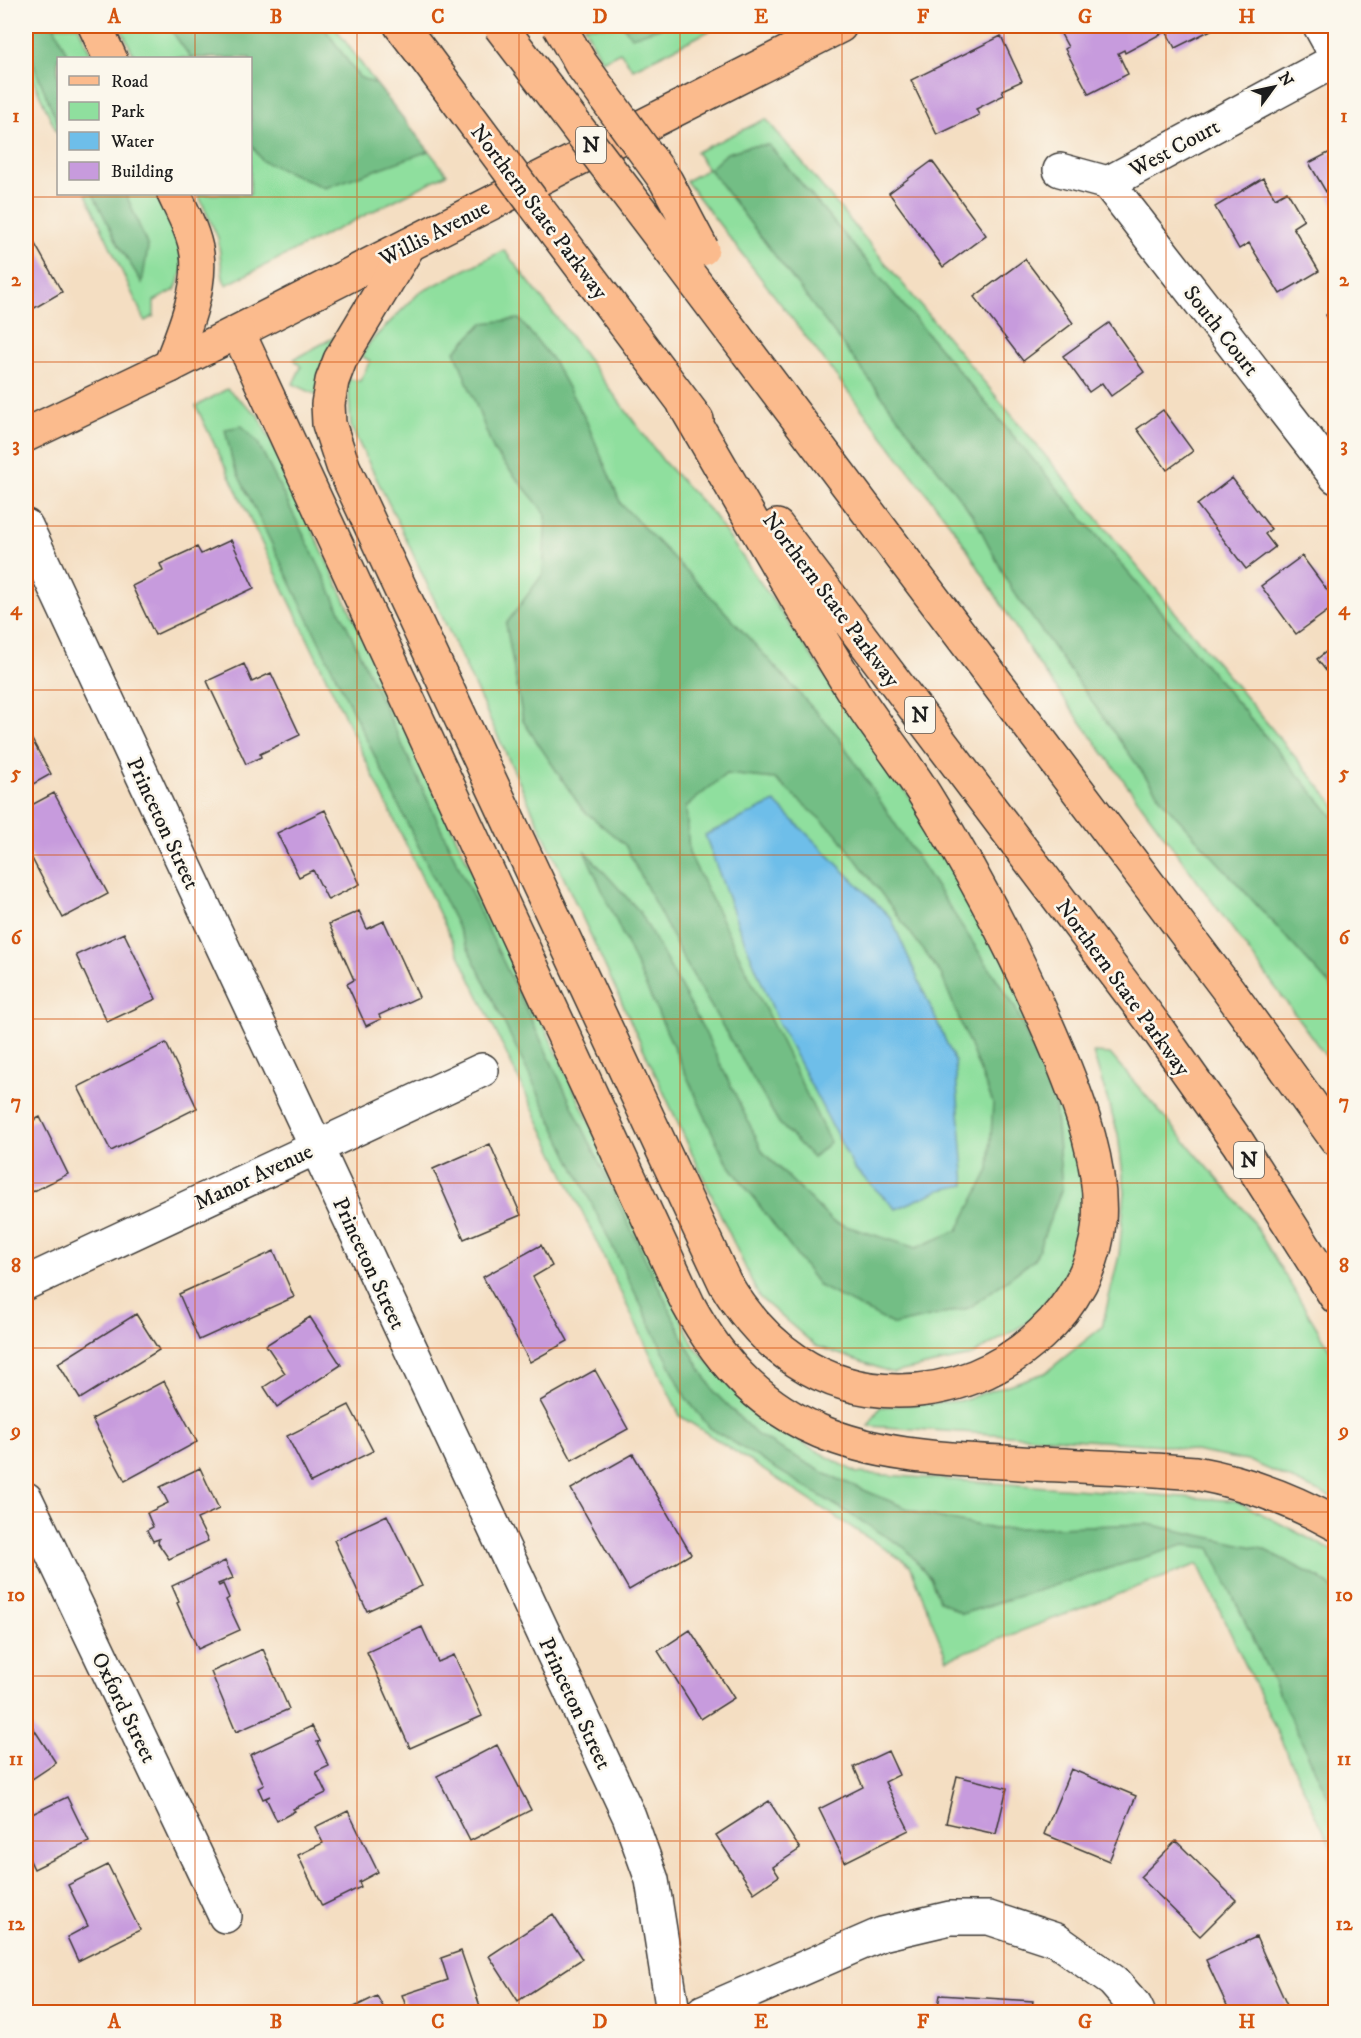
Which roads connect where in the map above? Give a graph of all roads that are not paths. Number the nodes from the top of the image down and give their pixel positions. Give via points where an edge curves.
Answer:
1 (95, 26) edge
2 (401, 26) edge
3 (500, 26) edge
4 (559, 26) edge
5 (840, 26) edge
6 (1320, 26) edge
7 (1335, 55) edge
8 (110, 57) edge
9 (1335, 60) edge
10 (1060, 170) dead end
11 (1108, 183) junction
12 (174, 195) edge
13 (409, 245) junction
14 (692, 257) junction
15 (238, 332) junction
16 (170, 366) junction
17 (684, 404) junction
18 (26, 435) edge
19 (1335, 477) edge
20 (26, 526) edge
21 (482, 1070) dead end
22 (1335, 1139) edge
23 (315, 1146) junction
24 (26, 1283) edge
25 (1335, 1297) edge
26 (26, 1499) edge
27 (1335, 1524) edge
28 (225, 1916) dead end
29 (674, 2013) edge
30 (703, 2013) edge
31 (1138, 2013) edge

1 - 8 main road
2 - 17 main road, Northern State Parkway / N, bridge
3 - 14 main road, N, bridge
4 - 14 main road, bridge via 581,64 666,181
5 - 13 main road, Willis Avenue
6 - 7 street
9 - 11 street, West Court
10 - 11 street
11 - 19 street, South Court
12 - 16 main road via 193,238 197,273 188,315
13 - 15 main road, Willis Avenue
13 - 17 main road via 340,360 328,404 329,424 348,477 725,1283 754,1325 795,1361 816,1373 863,1388 889,1391 915,1391 968,1381 1038,1337 1061,1313 1086,1270 1099,1221 1087,1134 1049,1031 980,888 922,791 853,691
14 - 22 main road, N via 779,394 1229,991
15 - 16 main road, Willis Avenue
15 - 27 main road via 688,1304 718,1353 737,1375 780,1411 858,1446 952,1460 1203,1474 1281,1497
16 - 18 main road, Willis Avenue
17 - 25 main road, Northern State Parkway / N via 1156,1027 1238,1143
20 - 23 street, Princeton Street
21 - 23 street, Manor Avenue
23 - 24 street, Manor Avenue
23 - 29 street, Princeton Street via 629,1816 652,1880
26 - 28 street, Oxford Street
30 - 31 street via 882,1934 950,1918 989,1918 1056,1940 1113,1981

